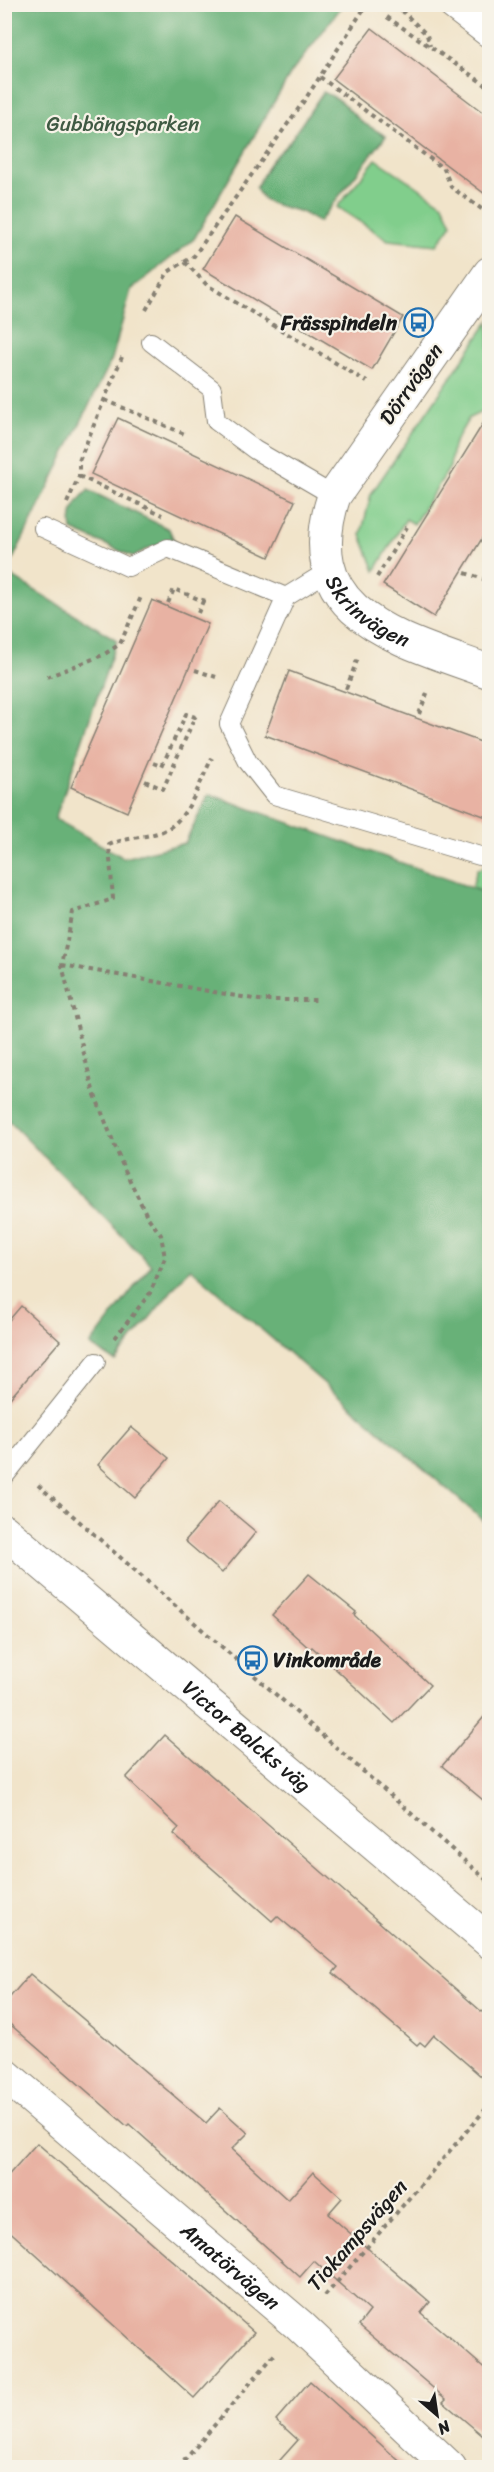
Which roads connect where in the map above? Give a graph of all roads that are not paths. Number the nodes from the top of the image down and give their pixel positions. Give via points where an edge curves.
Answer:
1 (455, 4) edge
2 (489, 31) edge
3 (486, 284) edge
4 (151, 342) dead end
5 (334, 496) junction
6 (43, 528) dead end
7 (328, 572) junction
8 (286, 597) junction
9 (489, 672) edge
10 (489, 859) edge
11 (96, 1362) road end
12 (9, 1471) edge
13 (4, 1531) edge
14 (489, 1942) edge
15 (4, 2074) edge
16 (450, 2468) edge

1 - 2 street
3 - 5 street, Dörrvägen
4 - 5 lane via 212,389 216,421 255,450
5 - 7 street, Skrinvägen via 324,548
6 - 8 lane via 128,567 168,549
7 - 8 lane
7 - 9 street, Skrinvägen via 340,597 398,638
8 - 10 lane via 229,724 248,762 274,795
11 - 12 lane
13 - 14 street, Victor Balcks väg
15 - 16 street, Amatörvägen via 299,2325

